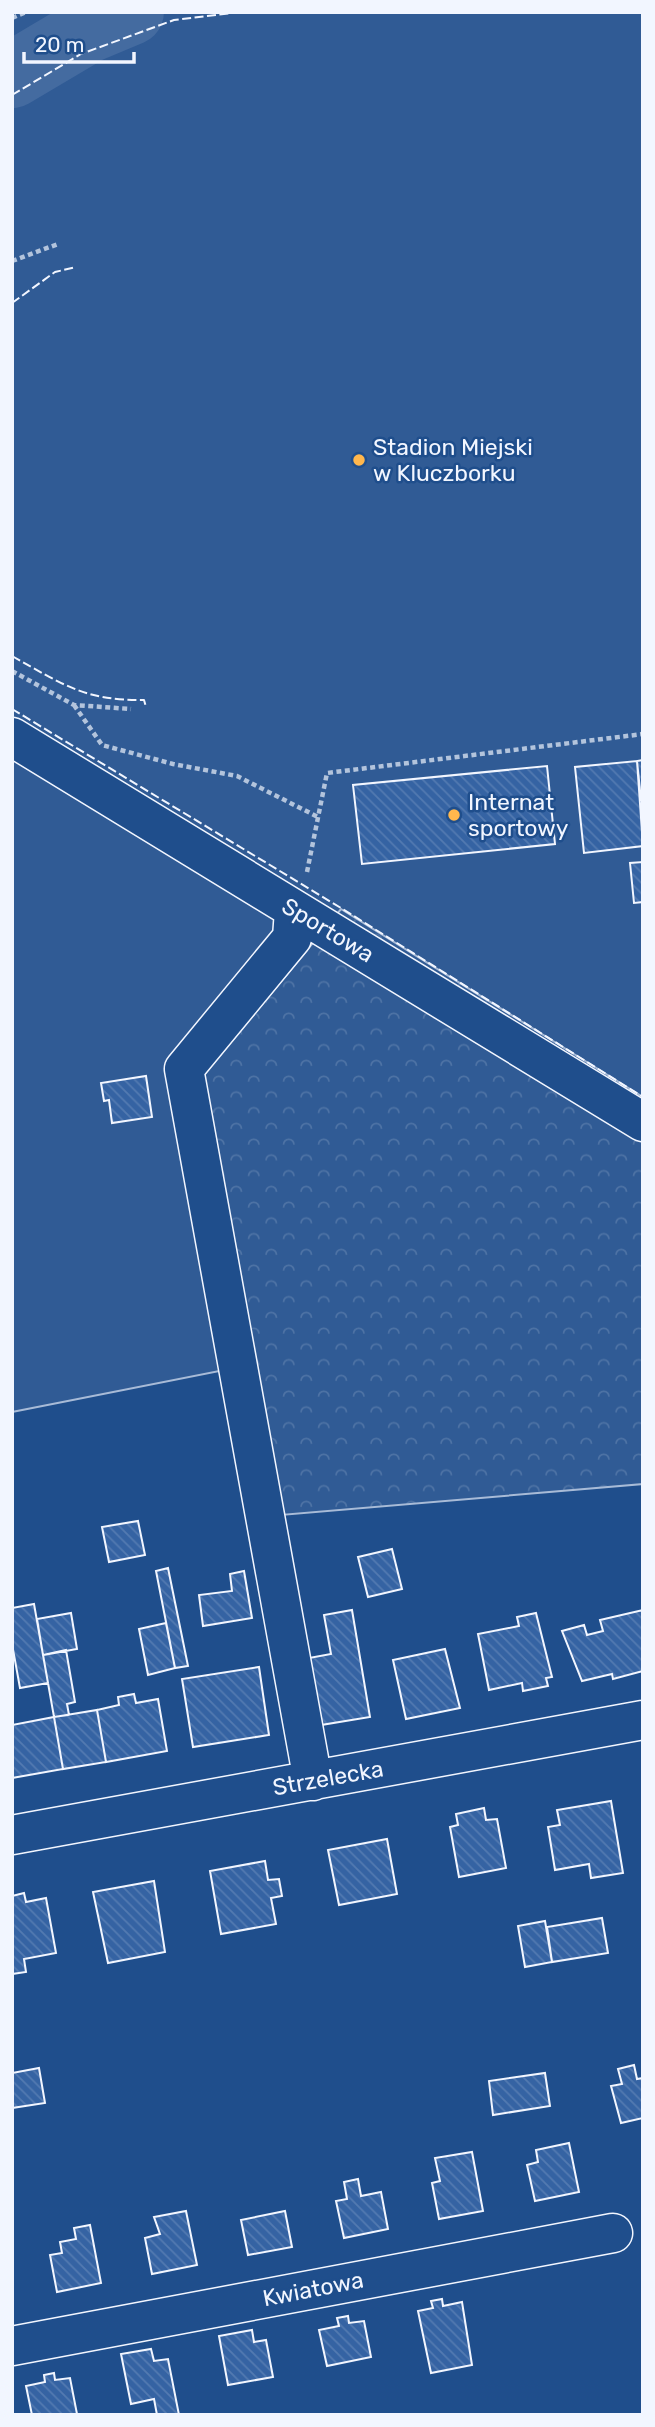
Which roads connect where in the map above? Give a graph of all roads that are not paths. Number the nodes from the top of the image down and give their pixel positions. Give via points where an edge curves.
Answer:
1 (12, 737) edge
2 (295, 909) junction
3 (643, 1122) edge
4 (643, 1720) edge
5 (313, 1781) junction
6 (12, 1835) edge
7 (613, 2233) dead end
8 (12, 2346) edge

1 - 2 street, Sportowa
2 - 3 street, Sportowa
2 - 5 street via 292,938 184,1069
4 - 5 street, Strzelecka
5 - 6 street, Strzelecka
7 - 8 street, Kwiatowa

